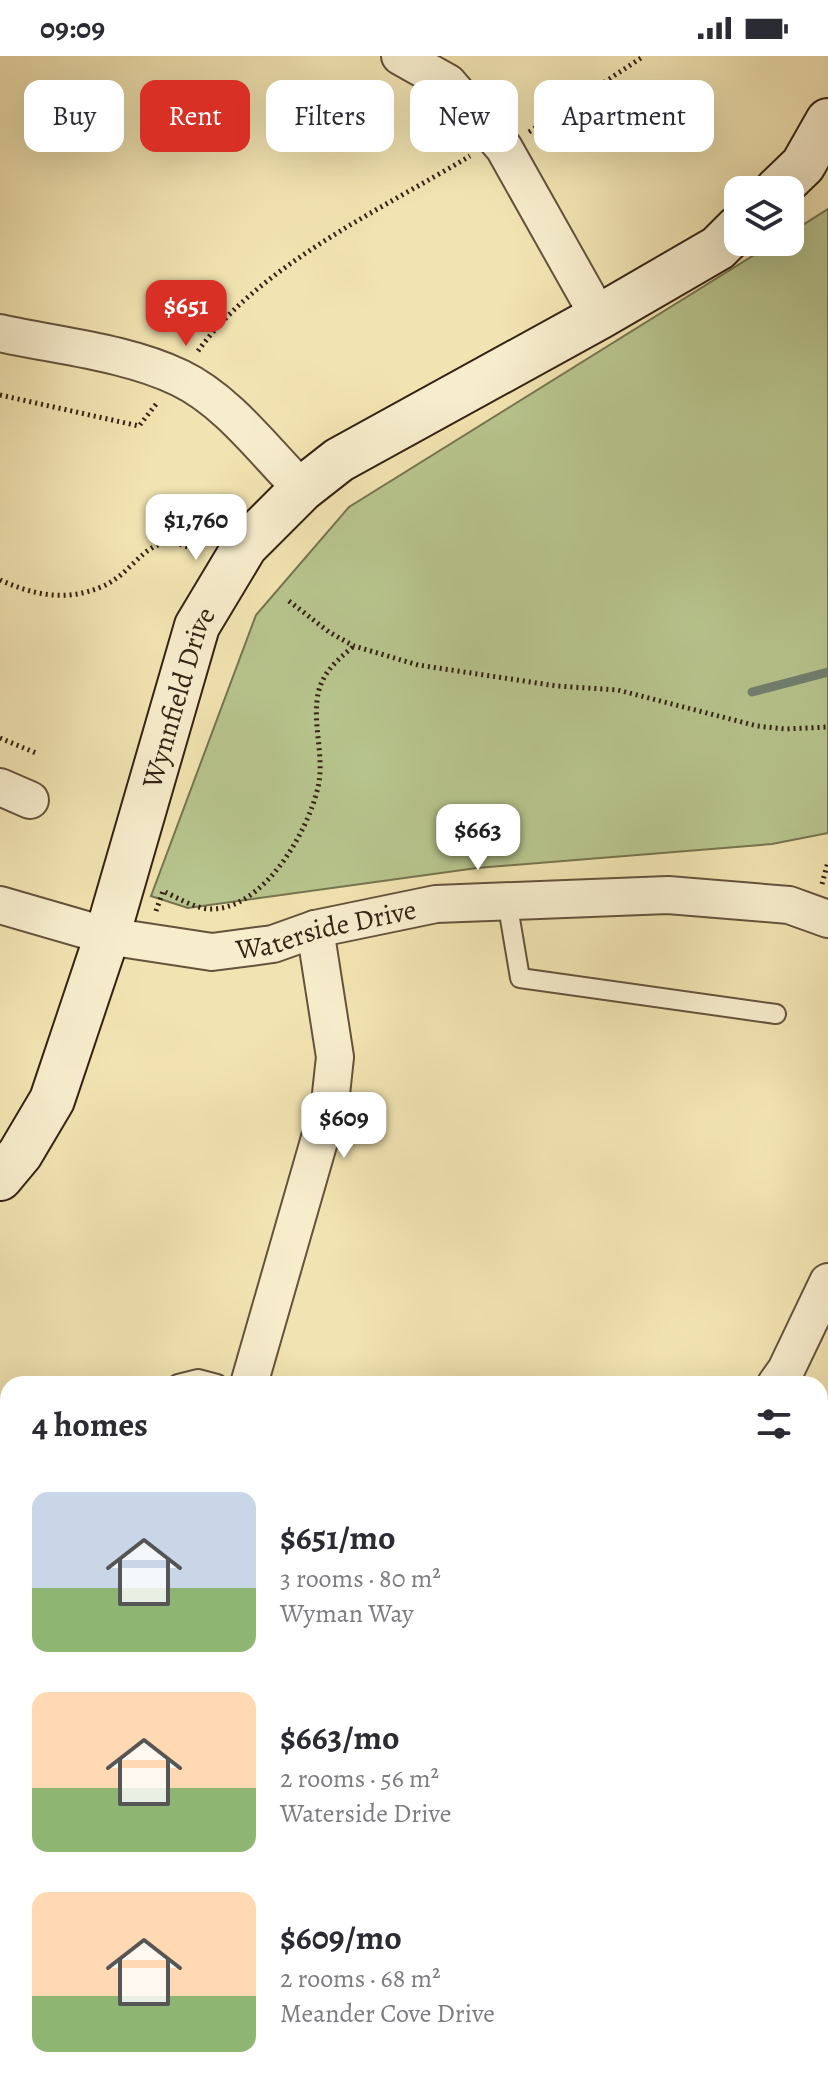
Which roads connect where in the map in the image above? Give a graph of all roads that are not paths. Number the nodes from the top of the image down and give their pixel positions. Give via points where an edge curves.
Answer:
1 (424, 62) edge
2 (828, 121) edge
3 (792, 176) edge
4 (724, 242) edge
5 (599, 317) junction
6 (0, 333) edge
7 (302, 489) junction
8 (507, 901) junction
9 (0, 905) edge
10 (828, 919) edge
11 (315, 929) junction
12 (126, 939) junction
13 (776, 1014) dead end
14 (0, 1178) edge
15 (828, 1282) edge
16 (251, 1376) edge
17 (782, 1376) edge

1 - 5 street via 501,144
2 - 3 street
4 - 5 street, Wynnfield Drive
5 - 7 street, Wynnfield Drive via 339,460
6 - 7 street via 179,377 215,400
7 - 12 street, Wynnfield Drive via 245,546 197,626
8 - 10 street, Waterside Drive via 668,895 789,905
8 - 11 street, Waterside Drive via 436,904
8 - 13 lane via 520,978
9 - 12 street, Waterside Drive
11 - 12 street, Waterside Drive via 273,944 212,952
11 - 16 street via 335,1057 330,1103
12 - 14 street, Wynnfield Drive via 52,1100
15 - 17 street

